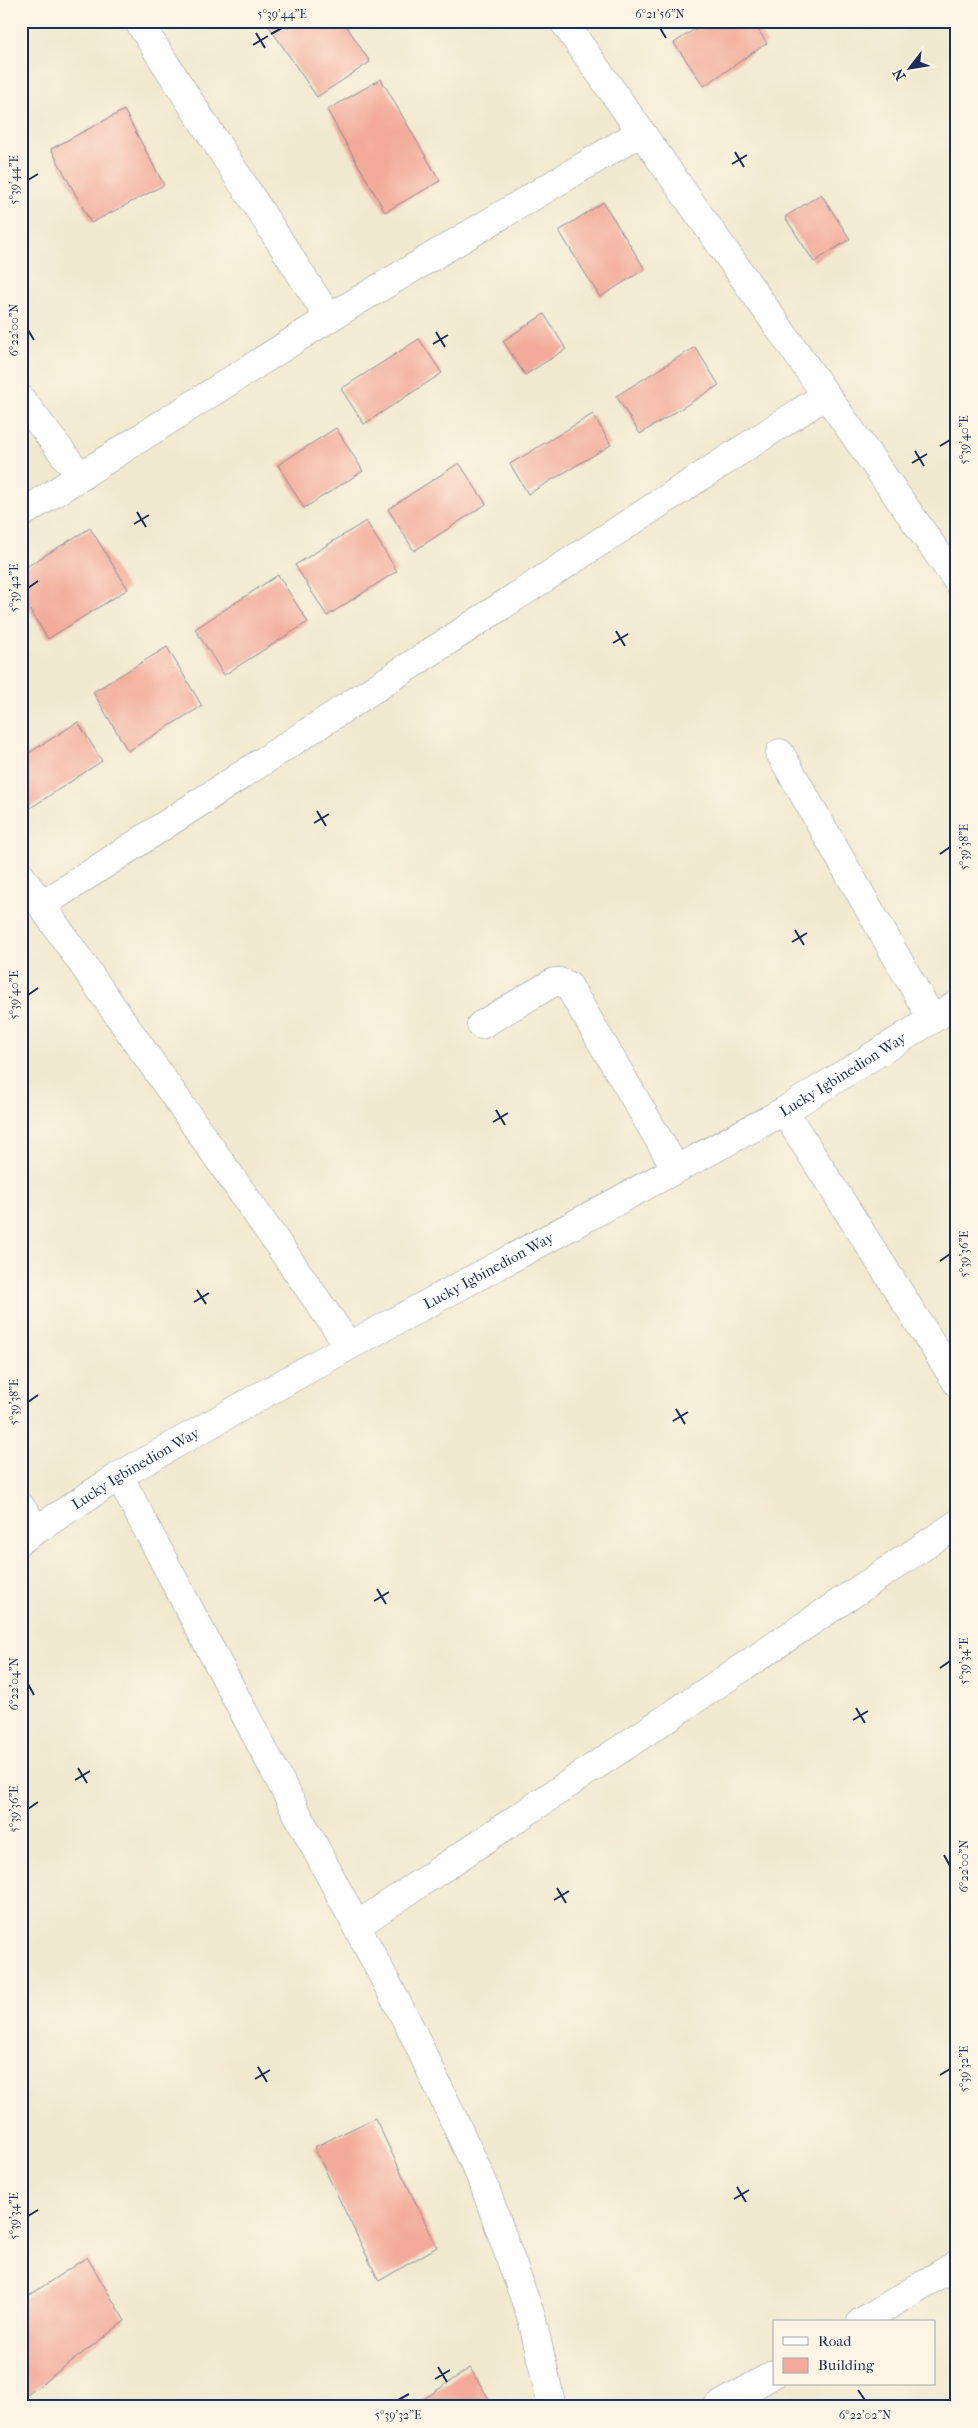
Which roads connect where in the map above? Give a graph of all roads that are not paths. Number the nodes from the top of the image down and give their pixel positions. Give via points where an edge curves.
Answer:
1 (138, 21) edge
2 (563, 21) edge
3 (641, 132) junction
4 (329, 318) junction
5 (826, 395) junction
6 (21, 399) edge
7 (82, 477) junction
8 (21, 514) edge
9 (957, 581) edge
10 (780, 753) dead end
11 (21, 876) edge
12 (42, 905) junction
13 (957, 1004) edge
14 (932, 1019) junction
15 (481, 1025) dead end
16 (784, 1110) junction
17 (676, 1169) junction
18 (349, 1346) junction
19 (957, 1383) edge
20 (119, 1476) junction
21 (21, 1507) edge
22 (957, 1524) edge
23 (29, 1534) edge
24 (356, 1926) junction
25 (957, 2264) edge
26 (864, 2320) edge
27 (773, 2375) edge
28 (552, 2407) edge
29 (717, 2407) edge

1 - 4 street
2 - 3 street
3 - 4 street
3 - 5 street
4 - 7 street
5 - 9 street
5 - 12 street
6 - 7 street
7 - 8 street
10 - 14 street
11 - 12 street
12 - 18 street
13 - 14 street, Lucky Igbinedion Way
14 - 16 street, Lucky Igbinedion Way
15 - 17 street via 554,982 568,985
16 - 17 street, Lucky Igbinedion Way
16 - 19 street
17 - 18 street, Lucky Igbinedion Way
18 - 20 street, Lucky Igbinedion Way
20 - 23 street, Lucky Igbinedion Way
20 - 24 street
21 - 23 street
22 - 24 street
24 - 28 street via 412,2031 483,2182 532,2319
25 - 26 street
27 - 29 street

